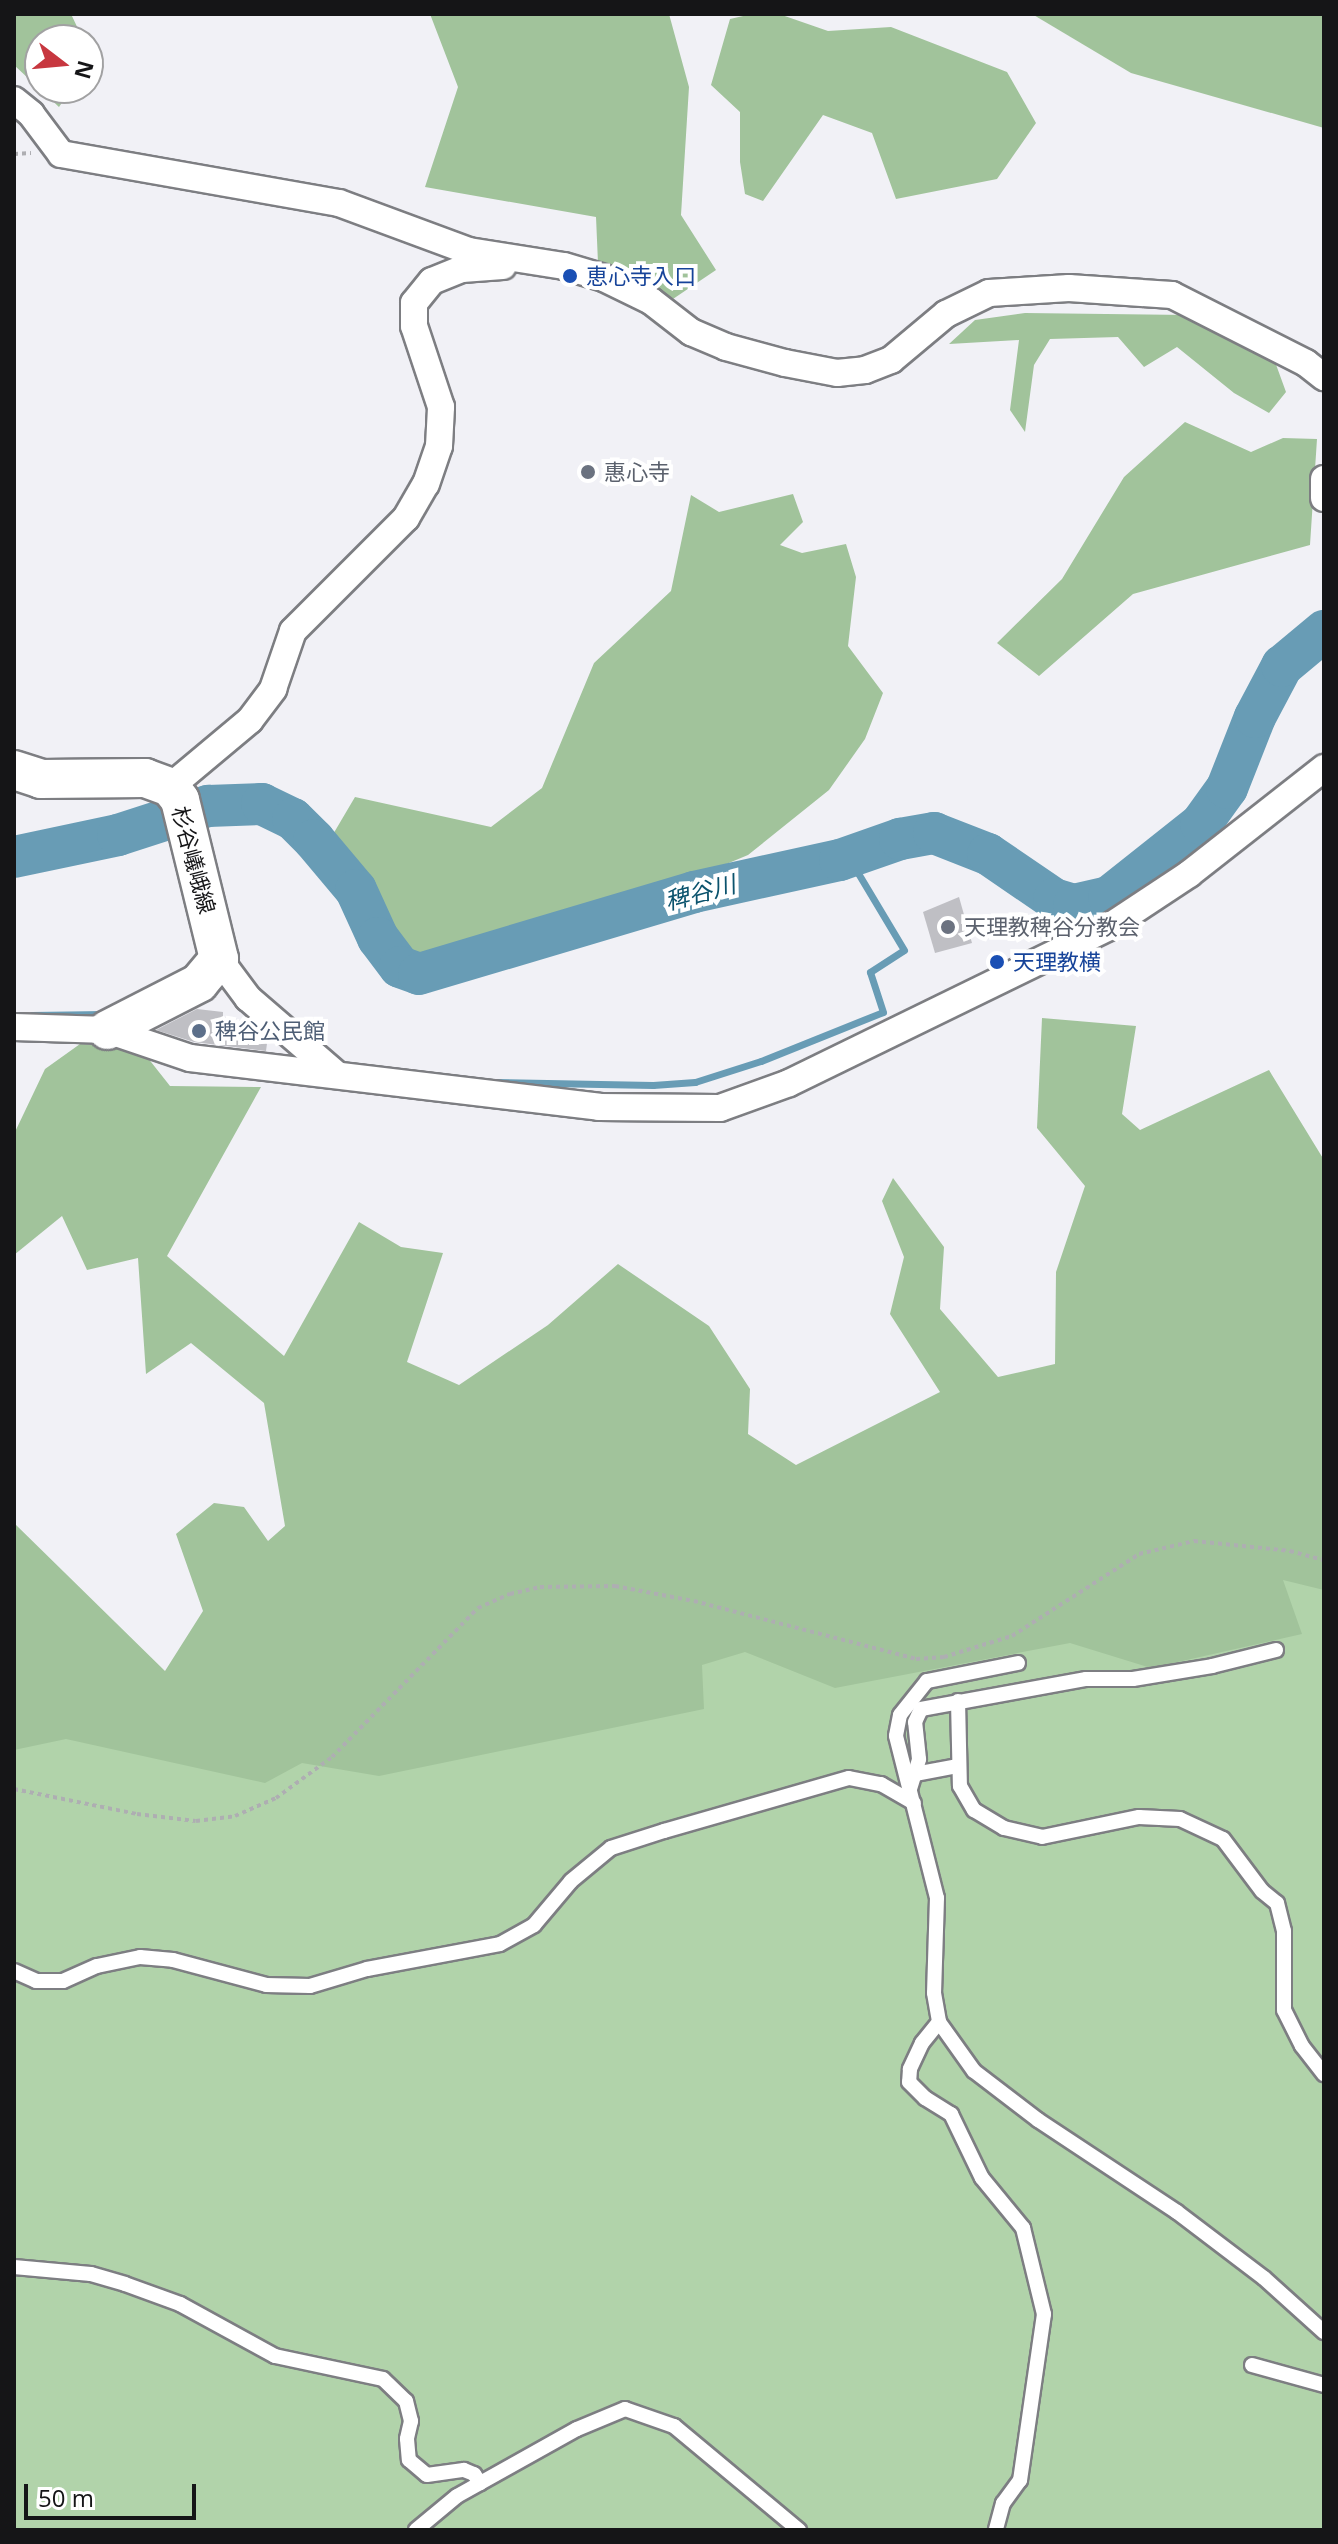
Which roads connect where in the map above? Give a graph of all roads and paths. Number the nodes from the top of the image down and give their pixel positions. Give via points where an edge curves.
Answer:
1 (14, 100) edge
2 (516, 258) junction
3 (1324, 377) edge
4 (1324, 479) edge
5 (1324, 498) edge
6 (1324, 768) edge
7 (14, 770) edge
8 (175, 794) junction
9 (219, 959) junction
10 (14, 1027) edge
11 (107, 1030) junction
12 (336, 1074) junction
13 (1324, 1560) edge
14 (1276, 1650) dead end
15 (1018, 1663) dead end
16 (958, 1701) junction
17 (958, 1766) junction
18 (915, 1774) junction
19 (14, 1789) edge
20 (912, 1796) junction
21 (14, 1971) edge
22 (939, 2022) junction
23 (1324, 2074) edge
24 (14, 2267) edge
25 (1324, 2332) edge
26 (1252, 2365) dead end
27 (1324, 2385) edge
28 (480, 2483) junction
29 (416, 2530) edge
30 (799, 2530) edge
31 (996, 2530) edge

1 - 2 street via 61,154 339,203 469,251
2 - 3 street via 604,278 651,301 691,332 726,347 837,373 891,360 946,314 989,293 1069,288 1172,295
2 - 8 street via 498,268 462,269 432,281 414,303 414,326 441,407 439,446 426,484 406,518 293,631 273,689 250,720
4 - 5 street
6 - 12 street via 1189,874 1109,927 789,1083 720,1108 599,1107
7 - 8 main road, 杉谷嶬峨線 via 41,779 145,778
8 - 9 main road, 杉谷嶬峨線 via 191,838
9 - 11 main road via 199,983
9 - 12 street via 248,998
10 - 11 street
11 - 12 street via 190,1058
13 - 19 path via 1194,1541 1153,1550 1114,1568 1012,1636 944,1657 916,1659 681,1598 615,1586 540,1587 478,1608 332,1757 276,1798 235,1816 167,1818
14 - 16 lane via 1133,1679 1086,1679
15 - 20 lane via 927,1681 900,1715 896,1736
16 - 17 lane
16 - 18 lane via 921,1709 915,1722
17 - 18 lane
17 - 23 lane via 960,1786 974,1810 1004,1828 1042,1837 1139,1817 1180,1819 1223,1839 1277,1903 1284,1931 1284,2010
18 - 20 lane
20 - 21 lane via 849,1778 664,1831 611,1848 571,1881 534,1925 500,1944 367,1969 310,1986 266,1985 173,1960 140,1957 97,1966 63,1981 36,1981
20 - 22 lane via 937,1898 934,1993
22 - 25 lane via 974,2071 1189,2222
22 - 31 lane via 922,2043 909,2082 951,2114 982,2178 1023,2228 1044,2314 1020,2480 1003,2503
24 - 28 lane via 91,2274 125,2284 180,2304 275,2356 383,2379 406,2401 409,2460 427,2475 464,2470
26 - 27 lane
28 - 29 lane
28 - 30 lane via 577,2429 625,2409 674,2426

